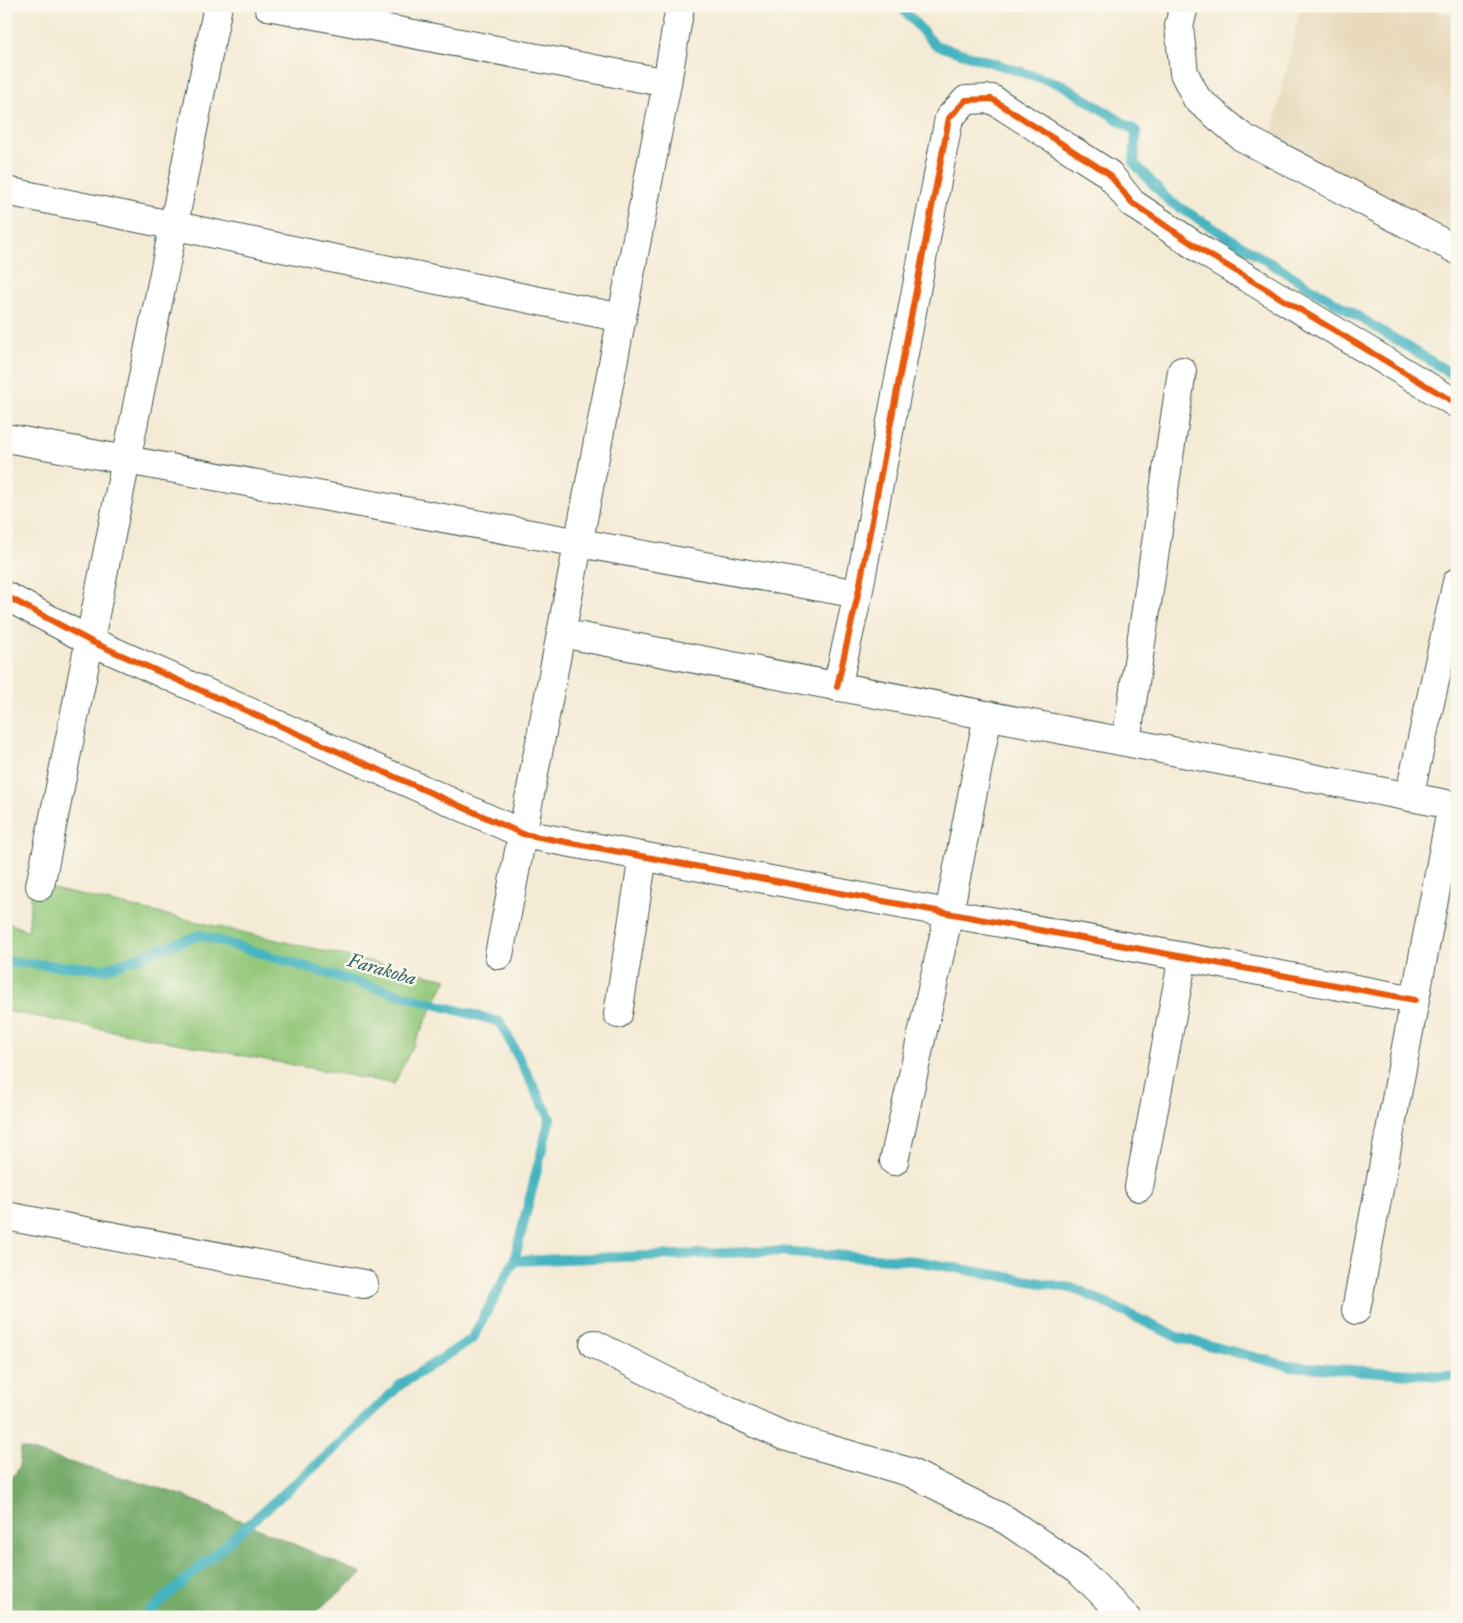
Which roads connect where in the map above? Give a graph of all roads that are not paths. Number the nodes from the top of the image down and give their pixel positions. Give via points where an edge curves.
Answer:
1 (218, 6) edge
2 (268, 6) edge
3 (680, 6) edge
4 (1184, 6) edge
5 (667, 83) junction
6 (6, 191) edge
7 (175, 226) junction
8 (1457, 250) edge
9 (622, 318) junction
10 (1182, 371) dead end
11 (1457, 404) edge
12 (6, 438) edge
13 (127, 459) junction
14 (578, 542) junction
15 (1457, 582) edge
16 (858, 594) junction
17 (6, 596) edge
18 (561, 633) junction
19 (90, 641) junction
20 (837, 686) junction
21 (988, 715) junction
22 (1126, 742) junction
23 (1410, 797) junction
24 (1454, 806) edge
25 (523, 834) junction
26 (643, 856) junction
27 (40, 886) dead end
28 (949, 913) junction
29 (499, 955) dead end
30 (1183, 957) junction
31 (1415, 1000) junction
32 (618, 1014) dead end
33 (894, 1161) dead end
34 (1139, 1187) dead end
35 (6, 1216) edge
36 (364, 1284) dead end
37 (1356, 1310) dead end
38 (594, 1344) dead end
39 (1113, 1613) edge

1 - 7 street
2 - 5 street
3 - 5 street
4 - 8 street via 1179,26 1184,73 1197,99 1242,137
5 - 9 street
6 - 7 street
7 - 9 street
7 - 13 street
9 - 14 street
10 - 22 street
11 - 16 street via 1206,253 1132,203 1109,174 992,99 966,100 949,118
12 - 13 street
13 - 14 street
13 - 19 street
14 - 16 street
14 - 18 street
15 - 23 street
16 - 20 street
17 - 19 street
18 - 20 street
18 - 25 street
19 - 25 street
19 - 27 street
20 - 21 street
21 - 22 street
21 - 28 street
22 - 23 street
23 - 24 street
24 - 31 street
25 - 26 street
25 - 29 street
26 - 28 street
26 - 32 street
28 - 30 street
28 - 33 street
30 - 31 street
30 - 34 street
31 - 37 street
35 - 36 street
38 - 39 street via 784,1436 910,1472 1006,1520 1078,1569

